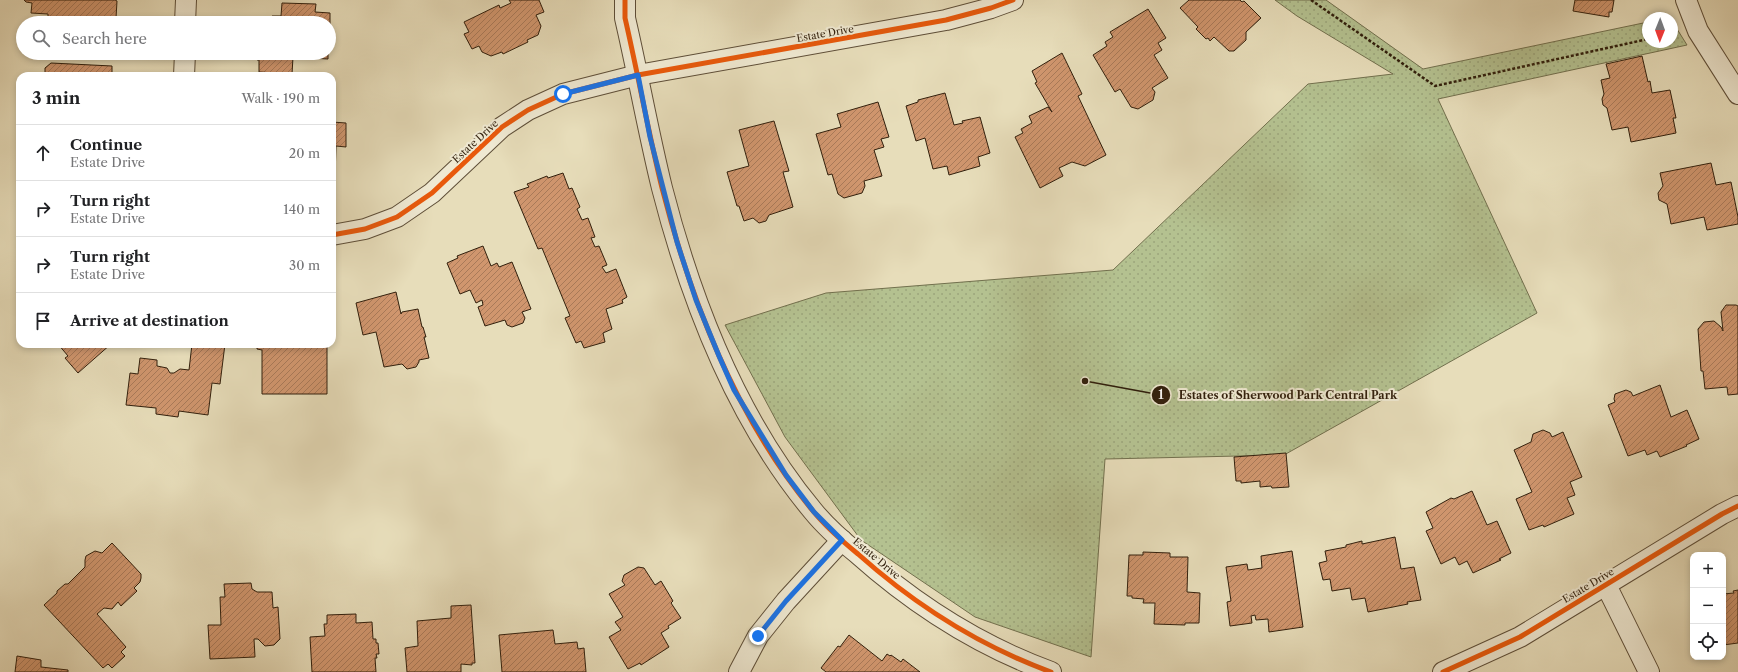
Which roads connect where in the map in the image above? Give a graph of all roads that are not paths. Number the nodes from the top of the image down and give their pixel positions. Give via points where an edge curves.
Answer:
1 (186, 0) edge
2 (625, 0) edge
3 (1013, 0) edge
4 (1686, 0) edge
5 (186, 16) edge
6 (184, 60) edge
7 (184, 72) edge
8 (638, 75) junction
9 (1738, 94) edge
10 (336, 234) edge
11 (1738, 506) edge
12 (842, 540) junction
13 (1606, 585) junction
14 (1041, 670) edge
15 (739, 672) edge
16 (1443, 672) edge
17 (1648, 672) edge

1 - 5 street
2 - 8 street, Estate Drive via 625,18
3 - 8 street, Estate Drive via 946,20
4 - 9 street via 1698,31
6 - 7 street
8 - 10 street, Estate Drive via 563,94 528,110 502,127 432,192 397,217 365,229
8 - 12 street, Estate Drive via 650,137 675,234 696,300 719,356 734,390 786,475 814,512
11 - 13 street, Estate Drive
12 - 14 street, Estate Drive via 902,591 949,622
12 - 15 street, Estate Drive via 758,636
13 - 16 street, Estate Drive via 1520,637
13 - 17 street, Estate Drive

